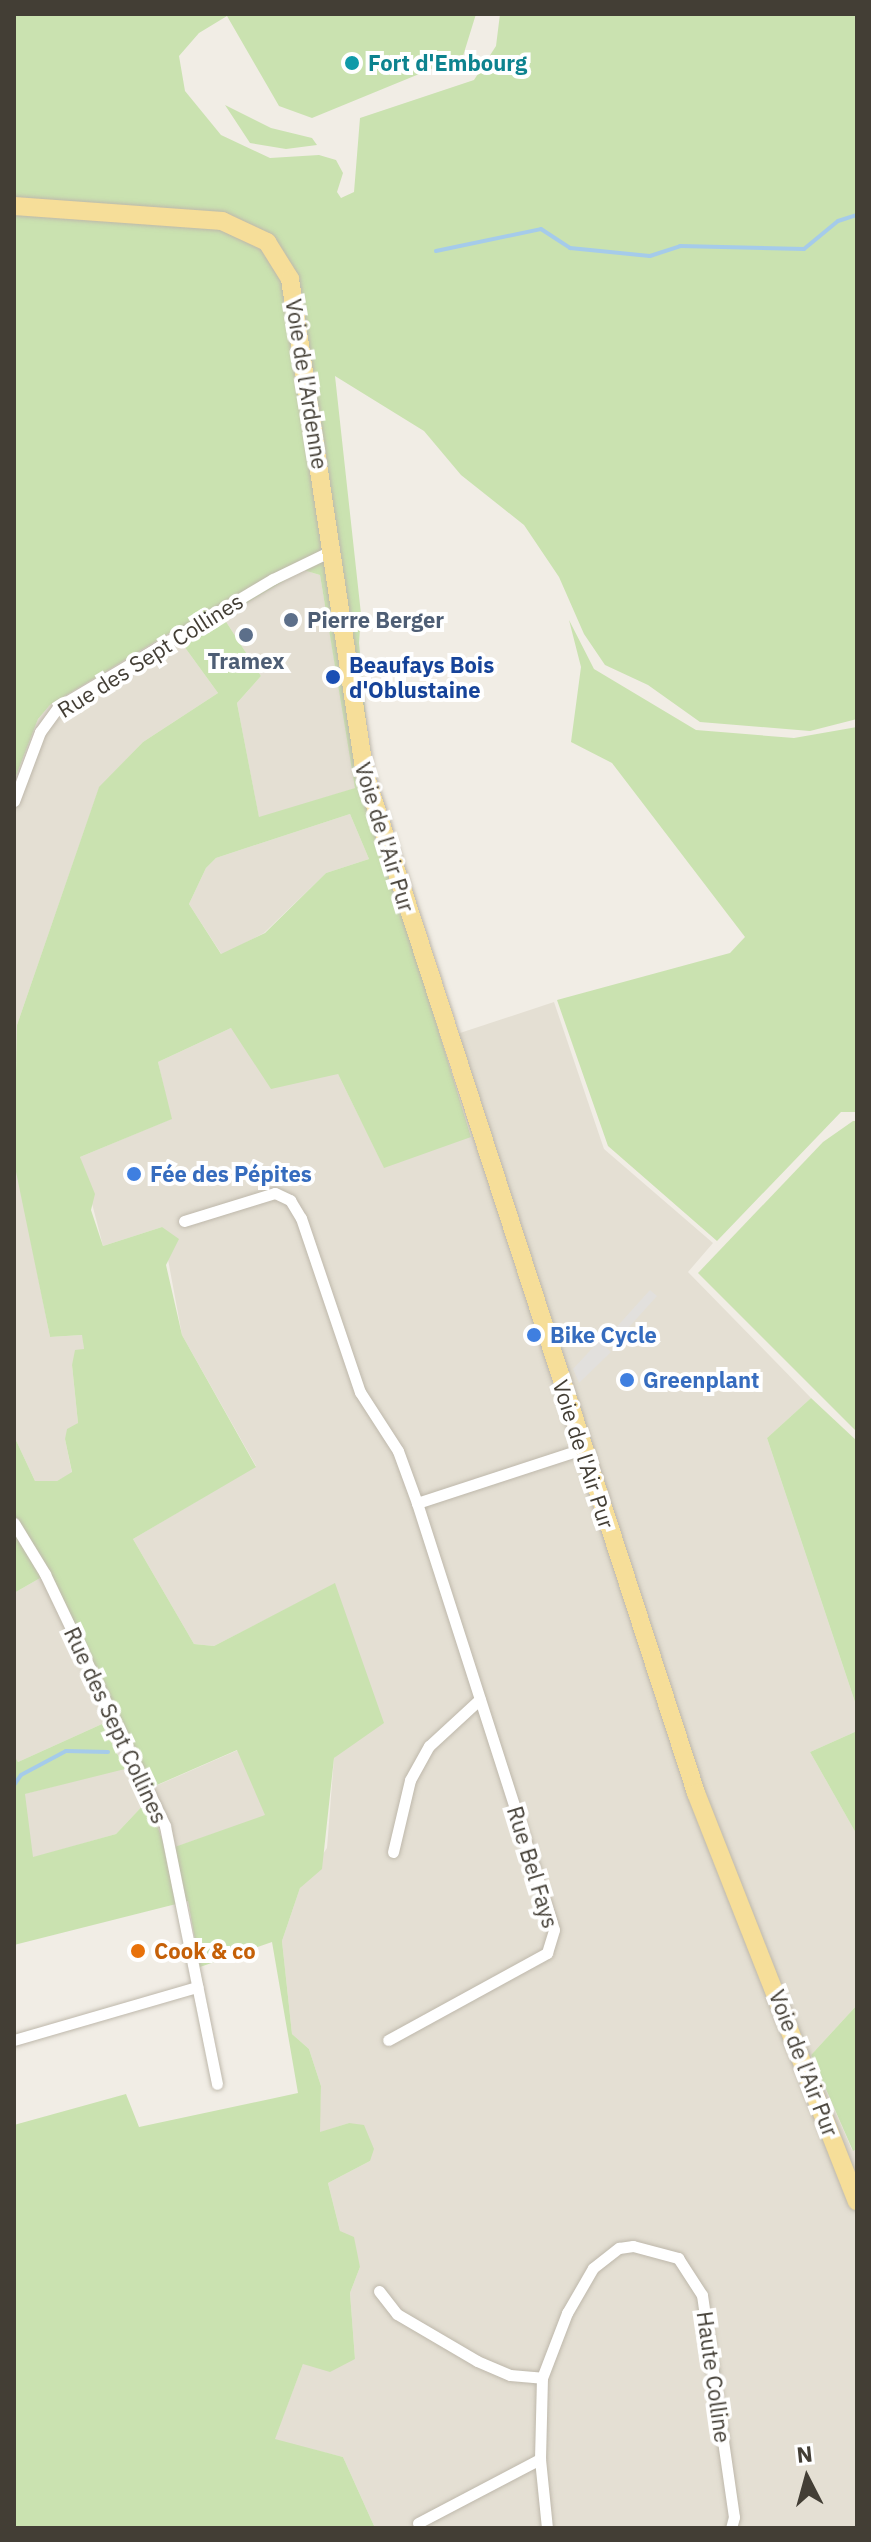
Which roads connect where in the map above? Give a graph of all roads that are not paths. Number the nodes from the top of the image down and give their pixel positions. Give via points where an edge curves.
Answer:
1 (14, 206) edge
2 (331, 551) junction
3 (14, 801) edge
4 (184, 1221) dead end
5 (582, 1449) junction
6 (417, 1503) junction
7 (14, 1523) edge
8 (480, 1699) junction
9 (393, 1852) dead end
10 (197, 1987) junction
11 (14, 2040) edge
12 (388, 2040) dead end
13 (217, 2084) dead end
14 (857, 2201) edge
15 (379, 2291) dead end
16 (542, 2378) junction
17 (540, 2459) junction
18 (418, 2523) dead end
19 (547, 2528) edge
20 (731, 2528) edge

1 - 2 main road, Voie de l'Ardenne via 222,221 247,229 275,250 296,304
2 - 3 street, Rue des Sept Collines via 273,579 58,707 40,732
2 - 5 main road, Voie de l'Air Pur via 364,771
4 - 6 street, Rue Bel Fays via 275,1193 290,1200 301,1218 360,1392 398,1451
5 - 6 street
5 - 14 main road, Voie de l'Air Pur via 696,1793
6 - 8 street, Rue Bel Fays
7 - 10 street, Rue des Sept Collines via 45,1574 165,1826
8 - 9 street via 429,1746 410,1780
8 - 12 street, Rue Bel Fays via 554,1930 553,1946
10 - 11 street
10 - 13 street, Rue des Sept Collines
15 - 16 street via 397,2314 477,2361 510,2375
16 - 17 street, Haute Colline
16 - 20 street, Haute Colline via 567,2313 593,2268 619,2248 633,2246 678,2258 702,2295 734,2517
17 - 18 street
17 - 19 street, Haute Colline

